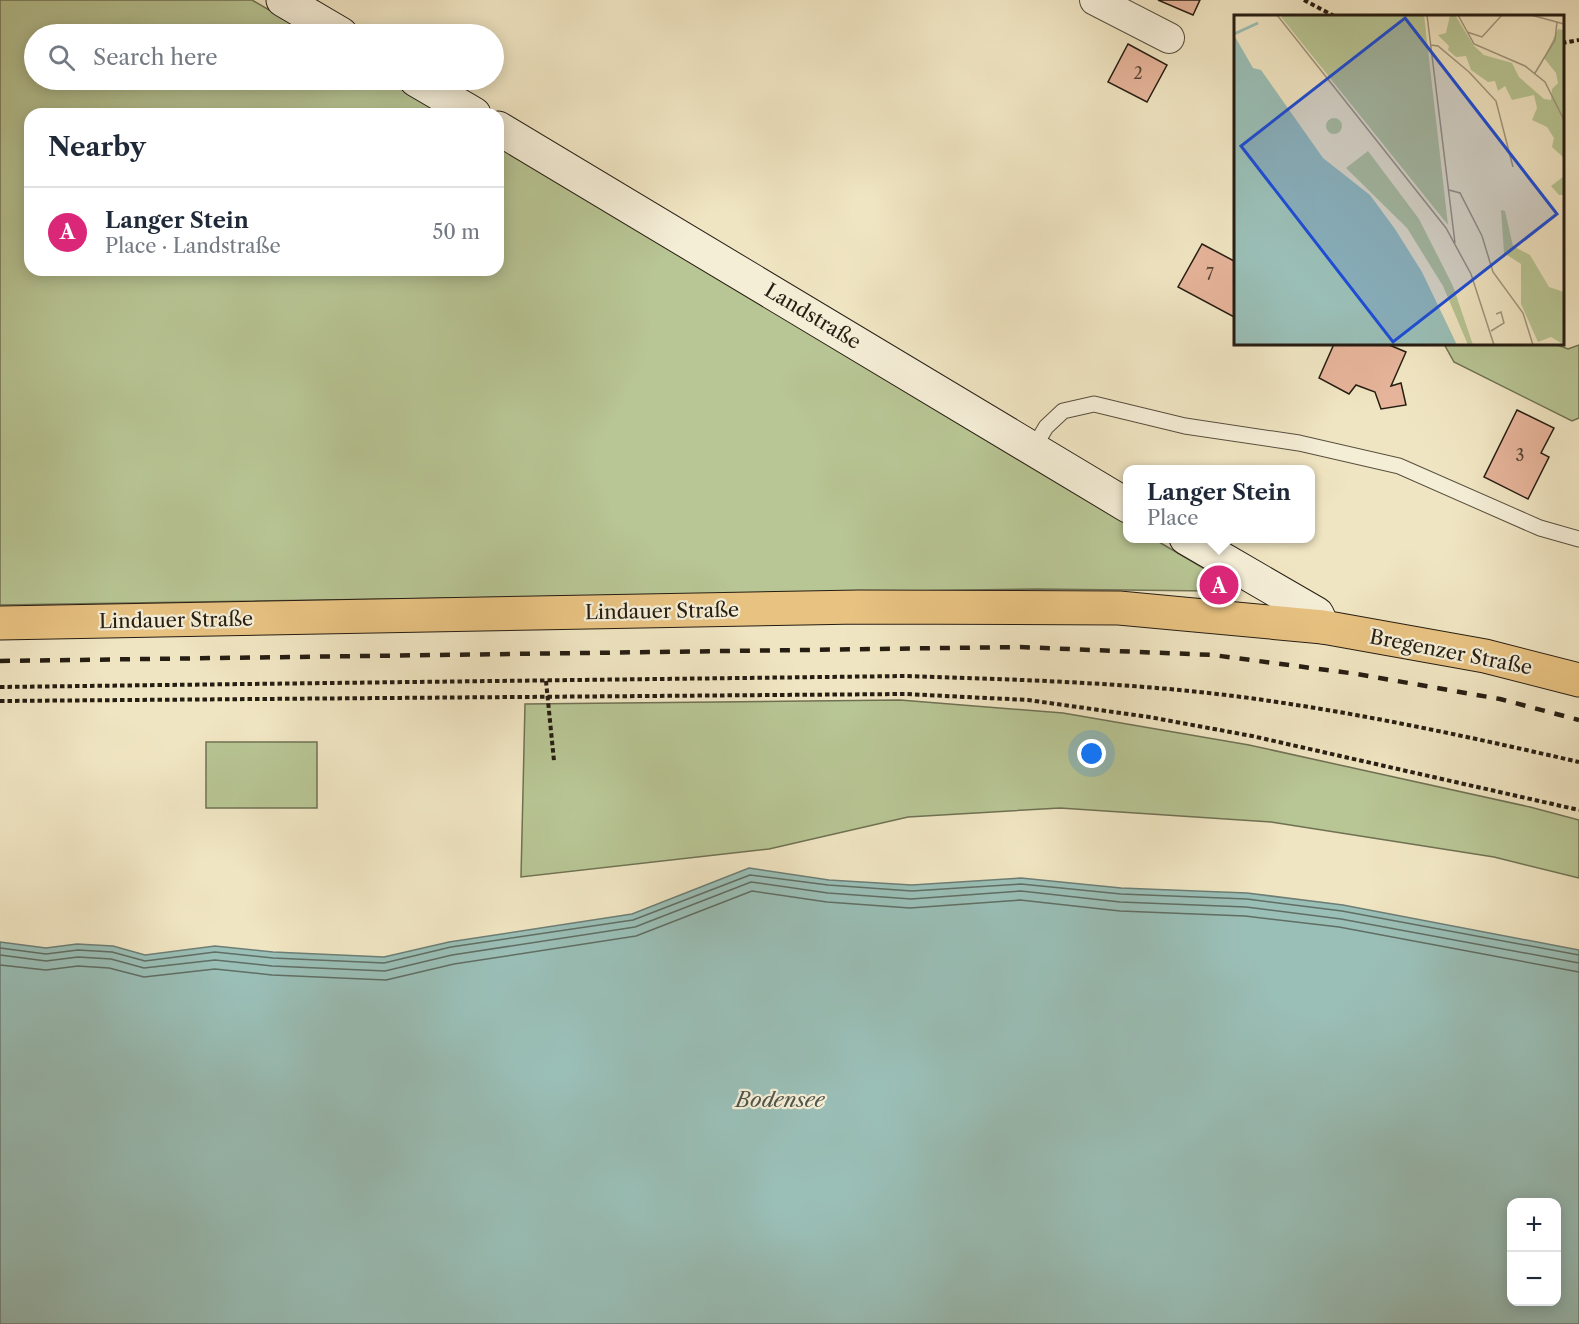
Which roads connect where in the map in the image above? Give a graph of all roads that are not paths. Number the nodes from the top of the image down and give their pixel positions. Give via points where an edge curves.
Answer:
1 (283, 0) edge
2 (1095, 0) edge
3 (324, 24) edge
4 (1169, 38) dead end
5 (433, 90) edge
6 (464, 108) edge
7 (504, 132) edge
8 (1033, 449) junction
9 (1123, 503) edge
10 (1579, 539) edge
11 (1195, 543) edge
12 (0, 623) edge
13 (1323, 627) junction
14 (1579, 680) edge

1 - 3 main road
2 - 4 street
5 - 6 main road
7 - 8 main road, Landstraße
8 - 9 main road, Landstraße
8 - 10 lane via 1063,411 1094,404 1185,426 1299,443 1399,466 1540,528
11 - 13 main road via 1317,614
12 - 13 main road, Lindauer Straße via 883,607 1119,608
13 - 14 main road, Bregenzer Straße via 1485,656

